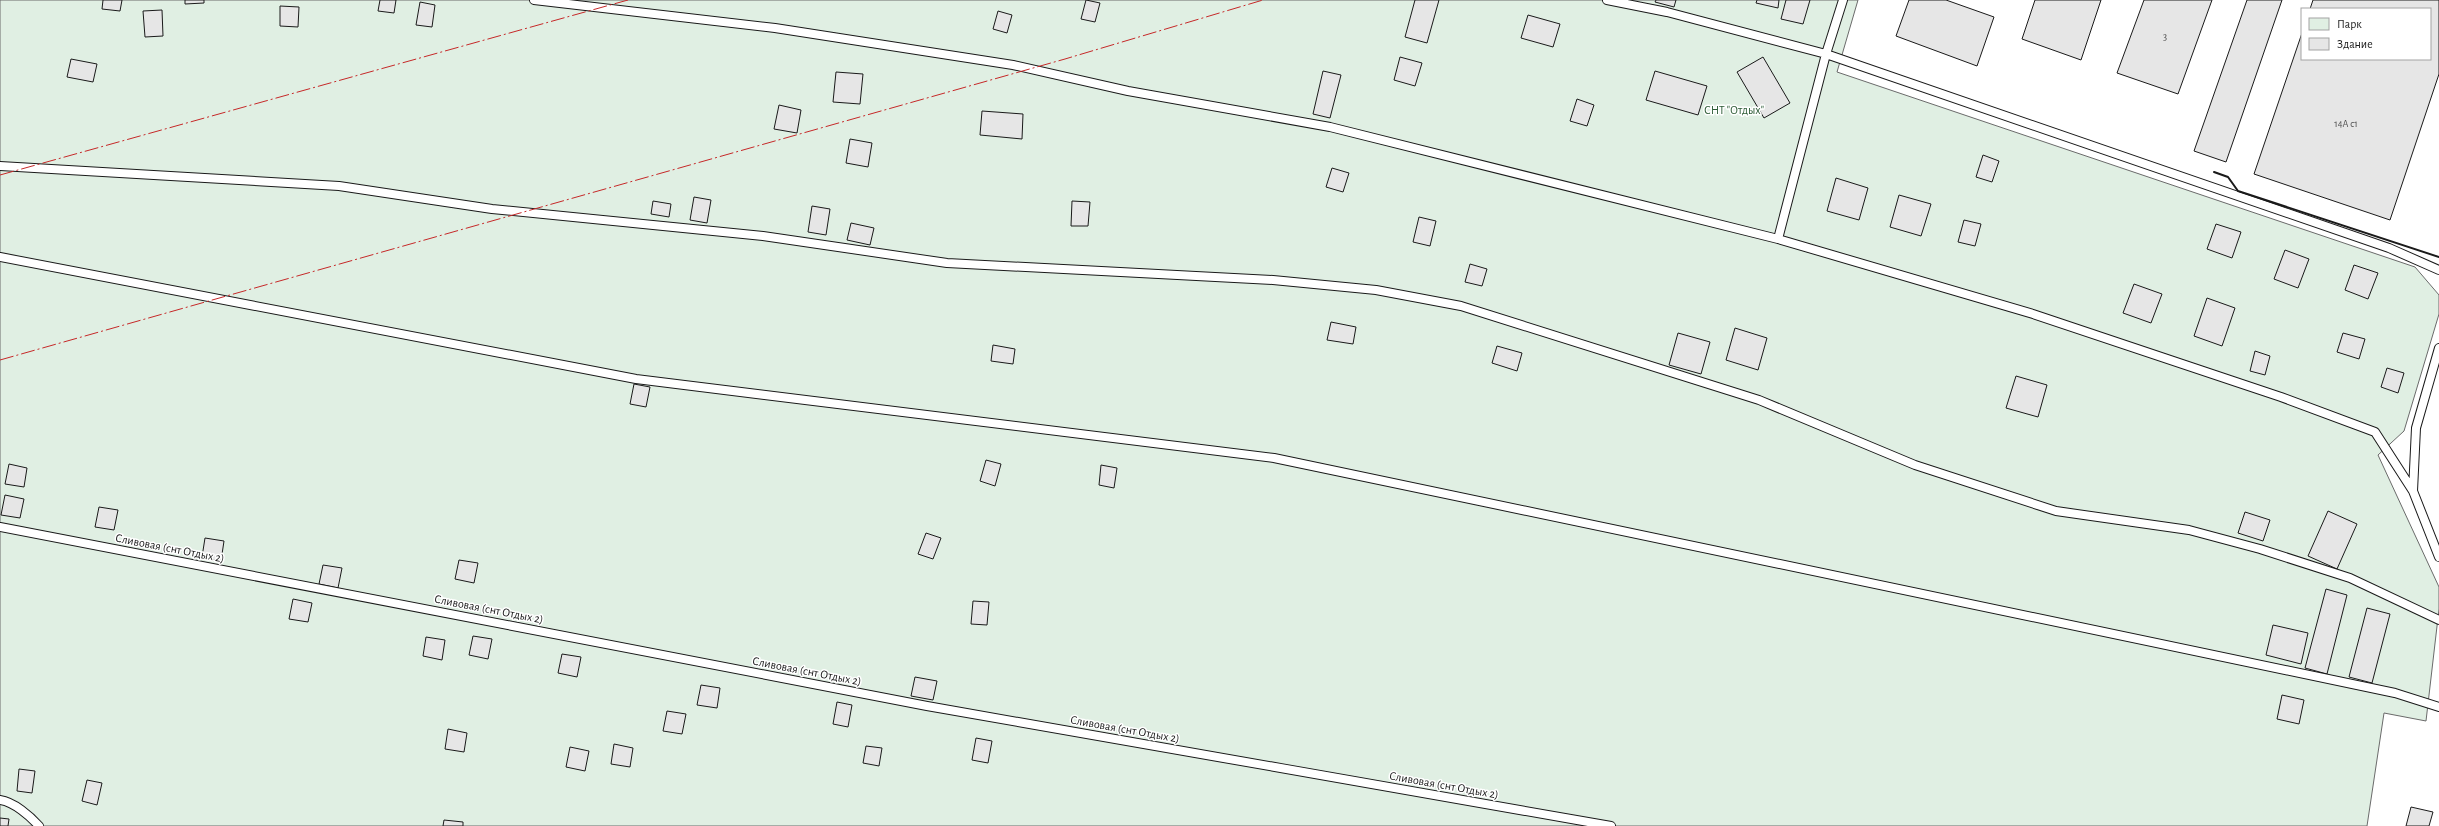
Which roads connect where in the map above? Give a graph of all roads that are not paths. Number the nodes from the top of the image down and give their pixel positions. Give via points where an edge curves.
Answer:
1 (534, 0) edge
2 (1607, 0) edge
3 (1843, 0) edge
4 (1826, 54) junction
5 (0, 166) edge
6 (1778, 239) junction
7 (0, 257) edge
8 (2439, 270) edge
9 (2439, 348) edge
10 (2413, 491) junction
11 (0, 528) edge
12 (2439, 556) edge
13 (2439, 620) edge
14 (2439, 707) edge
15 (0, 800) edge
16 (39, 826) edge
17 (1611, 826) edge

1 - 6 lane via 775,28 1013,65 1128,92 1330,127
2 - 4 lane via 1667,12
3 - 4 lane
4 - 6 lane
4 - 8 lane via 2388,248
5 - 13 lane via 339,186 492,209 764,236 948,263 1273,280 1376,290 1454,304 1759,400 1916,465 2056,511 2189,530 2350,578
6 - 10 lane via 2033,314 2375,432
7 - 14 lane via 636,379 1274,458 2395,693
9 - 10 lane via 2416,428
10 - 12 lane
11 - 17 lane, Сливовая (снт Отдых 2) via 927,706
15 - 16 lane via 32,818

